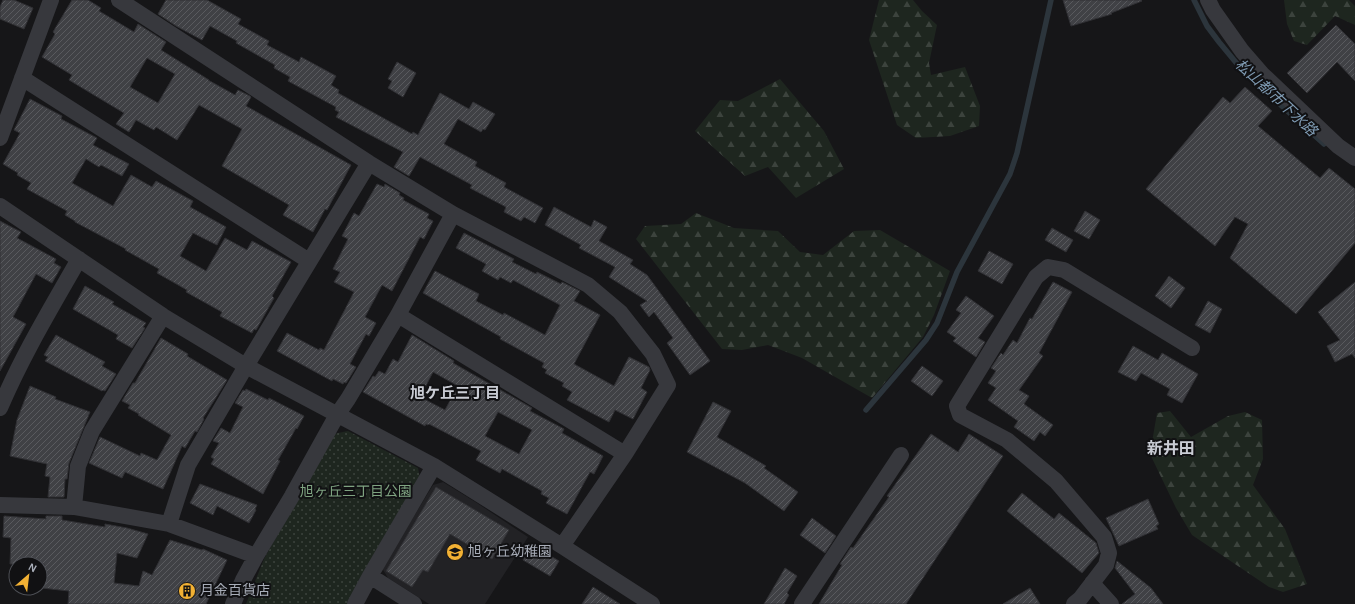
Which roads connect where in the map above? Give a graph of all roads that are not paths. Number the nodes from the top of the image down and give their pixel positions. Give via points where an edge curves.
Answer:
1 (51, 0) edge
2 (119, 0) edge
3 (1208, 0) edge
4 (22, 78) junction
5 (0, 138) edge
6 (1355, 158) edge
7 (369, 163) junction
8 (0, 206) edge
9 (453, 214) junction
10 (79, 259) junction
11 (309, 261) junction
12 (398, 315) junction
13 (163, 316) junction
14 (1192, 348) dead end
15 (246, 366) junction
16 (0, 408) edge
17 (337, 415) junction
18 (625, 454) junction
19 (901, 455) dead end
20 (434, 466) junction
21 (0, 506) edge
22 (74, 508) junction
23 (169, 524) junction
24 (562, 546) junction
25 (256, 556) junction
26 (370, 576) junction
27 (1092, 583) junction
28 (233, 604) edge
29 (355, 604) edge
30 (414, 604) edge
31 (652, 604) edge
32 (802, 604) edge
33 (1074, 604) edge
34 (1111, 604) edge

1 - 4 street
2 - 7 street
3 - 6 street via 1242,51 1262,74 1338,146
4 - 5 street
4 - 11 street
7 - 9 street
7 - 11 street
8 - 10 street
9 - 12 street
9 - 18 street via 588,285 620,312 653,354 668,386
10 - 13 street
10 - 16 street via 28,348
11 - 15 street
12 - 17 street
12 - 18 street
13 - 15 street
13 - 22 street via 92,431 78,466
14 - 27 street via 1064,270 1048,267 1036,277 957,406 960,414 1007,440 1056,481 1104,538 1109,553 1106,565
15 - 17 street
15 - 23 street via 188,465
17 - 20 street
17 - 25 street
18 - 24 street
19 - 32 street
20 - 24 street
20 - 26 street
21 - 22 street
22 - 23 street
23 - 25 street
24 - 31 street
25 - 28 street
26 - 29 street
26 - 30 street
27 - 33 street
27 - 34 street

